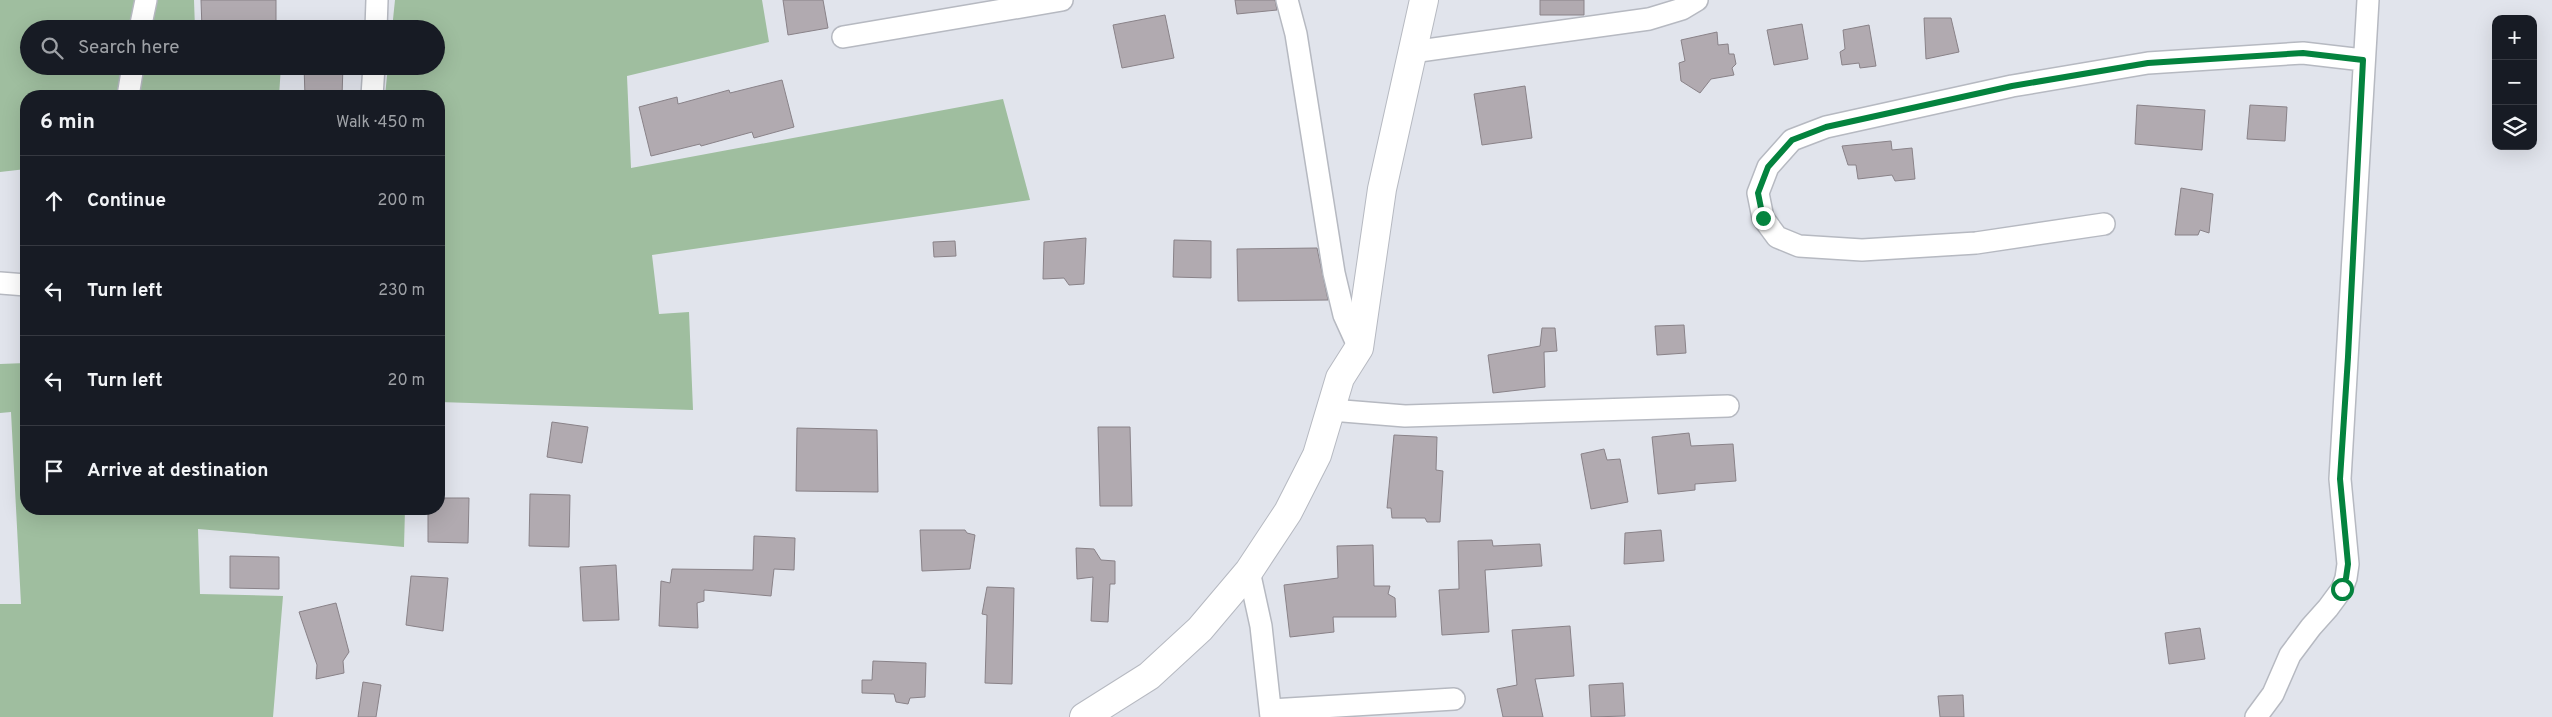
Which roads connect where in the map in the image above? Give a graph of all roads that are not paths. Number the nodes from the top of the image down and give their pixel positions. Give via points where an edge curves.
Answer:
1 (146, 0) edge
2 (378, 0) edge
3 (1062, 0) edge
4 (1287, 0) edge
5 (1424, 0) edge
6 (1697, 0) edge
7 (2368, 0) edge
8 (142, 20) edge
9 (377, 20) edge
10 (843, 36) dead end
11 (1412, 52) junction
12 (2363, 60) junction
13 (132, 75) edge
14 (373, 75) edge
15 (129, 90) edge
16 (372, 90) edge
17 (2104, 224) dead end
18 (0, 282) edge
19 (20, 284) edge
20 (1359, 348) junction
21 (1728, 406) dead end
22 (1331, 410) junction
23 (1249, 571) junction
24 (1454, 699) dead end
25 (1271, 714) edge
26 (1084, 717) edge
27 (2256, 717) edge

1 - 8 street
2 - 9 street
3 - 10 street
4 - 20 street via 1296,34 1334,273 1344,315
5 - 11 main road
6 - 11 street via 1682,9 1649,19
7 - 12 street
11 - 20 main road via 1382,189
12 - 17 street via 2303,53 2148,63 2012,86 1826,127 1792,140 1768,167 1758,193 1763,218 1777,237 1799,246 1862,250 1967,243
12 - 27 street via 2340,479 2348,564 2346,578 2342,589 2290,655 2273,694
13 - 15 street
14 - 16 street
18 - 19 street
20 - 22 main road via 1340,378
21 - 22 street via 1405,416
22 - 23 main road via 1317,455 1296,496
23 - 25 street via 1261,626
23 - 26 main road via 1200,630 1149,676
24 - 25 street

